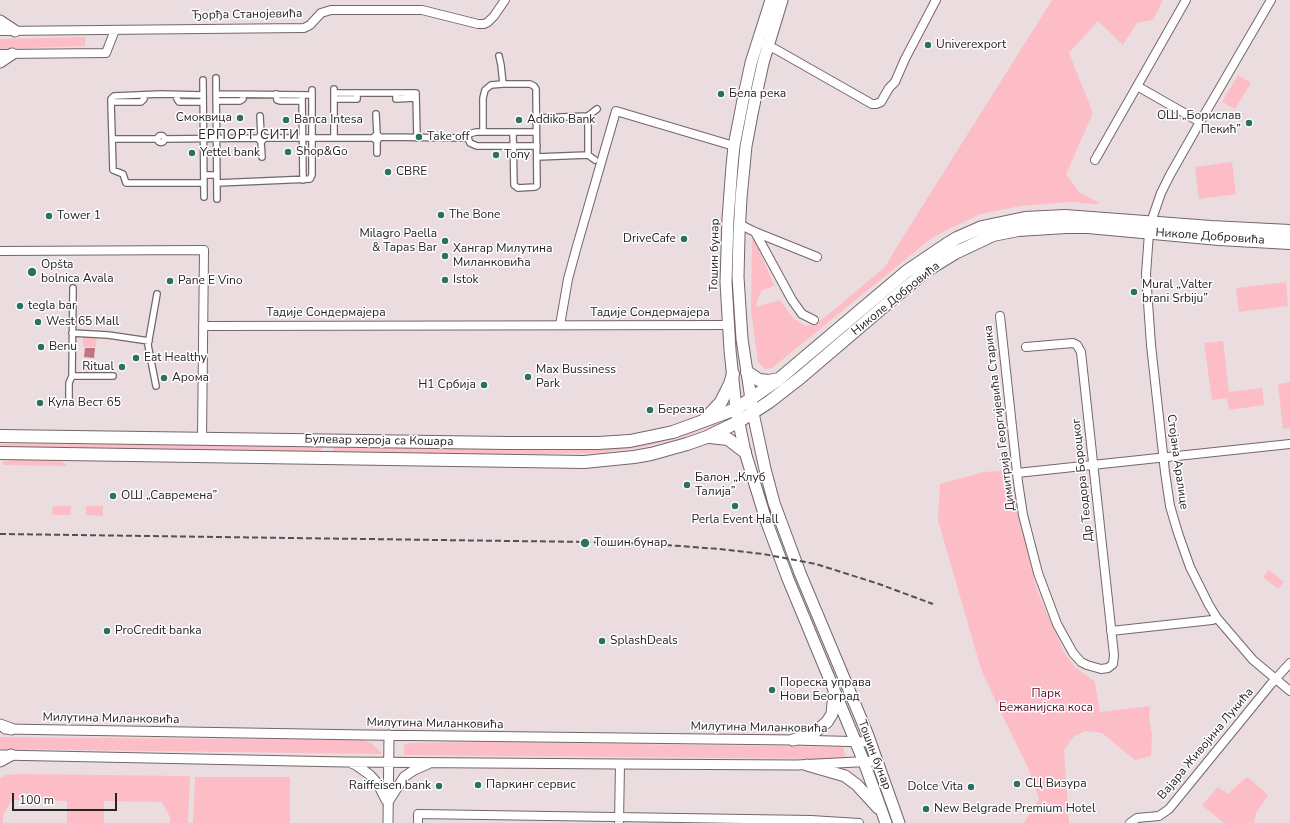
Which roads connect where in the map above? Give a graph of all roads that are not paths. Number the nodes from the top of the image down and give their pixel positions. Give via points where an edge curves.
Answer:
1 (505, 0) edge
2 (771, 0) edge
3 (782, 0) edge
4 (936, 0) edge
5 (1186, 0) edge
6 (1271, 0) edge
7 (0, 21) edge
8 (115, 30) junction
9 (0, 31) edge
10 (15, 31) junction
11 (763, 44) junction
12 (0, 54) edge
13 (12, 54) junction
14 (499, 56) dead end
15 (0, 62) edge
16 (216, 78) dead end
17 (203, 80) dead end
18 (503, 84) junction
19 (1137, 86) junction
20 (276, 94) junction
21 (177, 95) junction
22 (203, 95) junction
23 (302, 95) junction
24 (216, 98) junction
25 (302, 101) junction
26 (203, 102) junction
27 (596, 109) dead end
28 (376, 114) dead end
29 (260, 116) dead end
30 (588, 116) junction
31 (536, 118) junction
32 (1200, 122) junction
33 (483, 132) junction
34 (513, 132) junction
35 (536, 132) junction
36 (261, 138) junction
37 (303, 138) junction
38 (312, 138) junction
39 (334, 138) junction
40 (377, 138) junction
41 (417, 138) junction
42 (468, 138) junction
43 (113, 139) junction
44 (203, 139) junction
45 (216, 139) junction
46 (513, 146) junction
47 (537, 146) junction
48 (734, 146) junction
49 (377, 154) dead end
50 (588, 155) junction
51 (262, 156) dead end
52 (537, 157) junction
53 (595, 160) dead end
54 (1095, 160) dead end
55 (204, 175) junction
56 (217, 176) junction
57 (303, 180) junction
58 (204, 183) junction
59 (217, 183) junction
60 (204, 197) dead end
61 (217, 199) dead end
62 (739, 224) junction
63 (1150, 227) junction
64 (1290, 231) edge
65 (755, 232) junction
66 (1290, 242) edge
67 (0, 250) edge
68 (817, 257) dead end
69 (73, 288) dead end
70 (157, 294) dead end
71 (1000, 316) dead end
72 (814, 320) dead end
73 (560, 325) junction
74 (728, 325) junction
75 (203, 326) junction
76 (72, 333) junction
77 (149, 341) junction
78 (1026, 347) dead end
79 (747, 372) junction
80 (733, 374) junction
81 (72, 376) junction
82 (113, 376) dead end
83 (779, 380) junction
84 (156, 386) dead end
85 (69, 400) dead end
86 (751, 400) junction
87 (736, 409) junction
88 (753, 413) junction
89 (702, 422) junction
90 (738, 422) junction
91 (0, 428) edge
92 (0, 436) edge
93 (23, 436) junction
94 (707, 437) junction
95 (202, 439) junction
96 (327, 440) junction
97 (1290, 444) edge
98 (745, 452) junction
99 (0, 453) edge
100 (18, 454) junction
101 (327, 458) junction
102 (1163, 458) junction
103 (0, 459) edge
104 (1094, 465) junction
105 (1017, 473) junction
106 (1217, 618) junction
107 (1111, 631) junction
108 (1290, 663) edge
109 (1113, 664) joint
110 (1275, 679) junction
111 (834, 688) junction
112 (1290, 691) edge
113 (0, 725) edge
114 (6, 729) edge
115 (389, 735) junction
116 (793, 740) junction
117 (856, 742) junction
118 (870, 742) junction
119 (6, 755) edge
120 (0, 761) edge
121 (877, 761) junction
122 (345, 762) junction
123 (388, 762) junction
124 (435, 762) junction
125 (864, 762) junction
126 (620, 764) junction
127 (807, 764) junction
128 (388, 803) junction
129 (884, 818) edge
130 (619, 820) edge
131 (802, 822) edge
132 (814, 822) edge
133 (388, 823) edge
134 (418, 823) edge
135 (859, 823) edge
136 (899, 823) edge
137 (1130, 823) edge

1 - 8 street, Ђорђа Станојевића via 484,24 422,10 326,10 305,28
2 - 11 main road, Тошин бунар
3 - 11 main road, Тошин бунар
4 - 11 street via 895,82 883,100 876,104
5 - 19 street
6 - 32 street, Стојана Аралице
7 - 10 main road
8 - 10 street, Ђорђа Станојевића
8 - 13 street via 106,53
9 - 10 street, Ђорђа Станојевића
11 - 48 main road, Тошин бунар via 752,63
11 - 62 main road, Тошин бунар via 746,146
12 - 13 street
13 - 15 main road
14 - 18 street
16 - 24 street
17 - 22 street
18 - 31 street via 534,86
18 - 33 street via 491,85 485,90
19 - 32 street
19 - 54 street
20 - 23 street
20 - 24 street
20 - 25 street via 277,100 280,101
21 - 22 street
21 - 26 street via 179,102
21 - 43 street via 144,95 141,102 111,102
22 - 26 street
23 - 25 street
23 - 38 street via 311,92
24 - 45 street
25 - 37 street
26 - 44 street
27 - 30 street
28 - 40 street
29 - 36 street
30 - 31 street
30 - 50 street
31 - 35 street
32 - 63 street, Стојана Аралице via 1161,193
33 - 34 street
33 - 42 street via 469,134
34 - 35 street
34 - 46 street
35 - 47 street
36 - 37 street
36 - 45 street
36 - 51 street
37 - 38 street
37 - 57 street
38 - 39 street
38 - 57 street via 312,175 310,179
39 - 40 street
39 - 41 street via 334,94 357,99 357,93 396,93 396,98 416,98
40 - 41 street
40 - 49 street
41 - 42 street
42 - 46 street via 470,143 477,146
43 - 44 street via 158,139 159,136 163,136 165,139
43 - 58 street via 113,170 123,174 126,183
44 - 45 street
44 - 55 street
45 - 56 street
46 - 47 street
46 - 52 street via 514,185 518,188 537,186
47 - 52 street
48 - 73 street via 616,111 568,279
48 - 74 main road, Тошин бунар via 728,219
50 - 52 street
50 - 53 street
55 - 56 street
55 - 58 street
56 - 59 street
57 - 59 street
58 - 60 street
59 - 61 street
62 - 65 street
62 - 79 main road, Тошин бунар via 739,300
63 - 64 main road, Николе Добровића
63 - 66 main road, Николе Добровића via 1219,239
63 - 83 main road, Николе Добровића via 1071,216 1042,216 1010,220 973,231 947,244 907,272
63 - 88 main road, Николе Добровића via 1037,228 1002,232 973,243 926,271 800,378
63 - 102 street, Стојана Аралице via 1146,281
65 - 68 street
65 - 72 street via 792,300 802,314
67 - 75 street via 204,250
69 - 76 street
70 - 77 street
71 - 105 street, Димитрија Георгијевића Старика
73 - 74 street, Тадије Сондермајера
73 - 75 street, Тадије Сондермајера
74 - 80 main road, Тошин бунар
75 - 95 street
76 - 77 street
76 - 81 street
77 - 84 street
78 - 104 street, Др Теодора Бороцког via 1073,343 1081,350
79 - 83 main road via 759,380
79 - 86 main road, Тошин бунар
80 - 87 main road, Тошин бунар
80 - 89 main road via 726,395
81 - 82 street
81 - 85 street via 69,383
83 - 86 main road, Николе Добровића
86 - 87 main road, Булевар хероја са Кошара
86 - 88 main road, Тошин бунар
87 - 89 main road, Булевар хероја са Кошара
87 - 90 main road, Тошин бунар
88 - 90 main road, Николе Добровића
88 - 118 main road, Тошин бунар via 774,503
89 - 96 main road, Булевар хероја са Кошара via 652,437 598,443
90 - 94 main road, Булевар хероја са Кошара
90 - 98 main road, Тошин бунар
91 - 93 main road
92 - 93 main road, Булевар хероја са Кошара
93 - 95 main road, Булевар хероја са Кошара
94 - 98 main road via 728,439
94 - 101 main road, Булевар хероја са Кошара via 651,454 600,461
95 - 96 main road, Булевар хероја са Кошара
96 - 101 main road via 330,450
97 - 102 street
98 - 111 main road, Тошин бунар via 771,535
99 - 100 main road, Булевар хероја са Кошара
100 - 101 main road, Булевар хероја са Кошара
100 - 103 main road
102 - 104 street
102 - 106 street, Стојана Аралице via 1170,506 1178,533 1190,567
104 - 105 street
104 - 107 street, Др Теодора Бороцког
105 - 109 street, Димитрија Георгијевића Старика via 1023,515 1038,573 1064,638 1077,658 1087,665 1100,669
106 - 107 street
106 - 110 street, Стојана Аралице via 1247,653
107 - 109 street, Др Теодора Бороцког
108 - 110 street, Вајара Живојина Лукића
110 - 112 street, Стојана Аралице
110 - 137 street, Вајара Живојина Лукића via 1169,809 1159,816 1137,818
111 - 116 main road via 832,714 827,722 815,732
111 - 117 main road, Тошин бунар
113 - 114 main road
114 - 115 street, Милутина Миланковића
115 - 116 street, Милутина Миланковића
115 - 123 street
116 - 117 street, Милутина Миланковића
117 - 118 street, Милутина Миланковића
117 - 125 main road, Тошин бунар
118 - 121 main road, Тошин бунар
119 - 120 main road
119 - 122 street
121 - 125 street
121 - 136 main road, Тошин бунар
122 - 123 street
122 - 128 street via 356,765 370,774
123 - 124 street
123 - 128 street
124 - 126 street
124 - 128 street via 404,777
125 - 127 street
125 - 129 main road, Тошин бунар
126 - 127 street
126 - 130 street
127 - 129 main road via 854,782
128 - 133 street
130 - 131 street
130 - 134 street via 418,814
131 - 132 street
132 - 135 street

